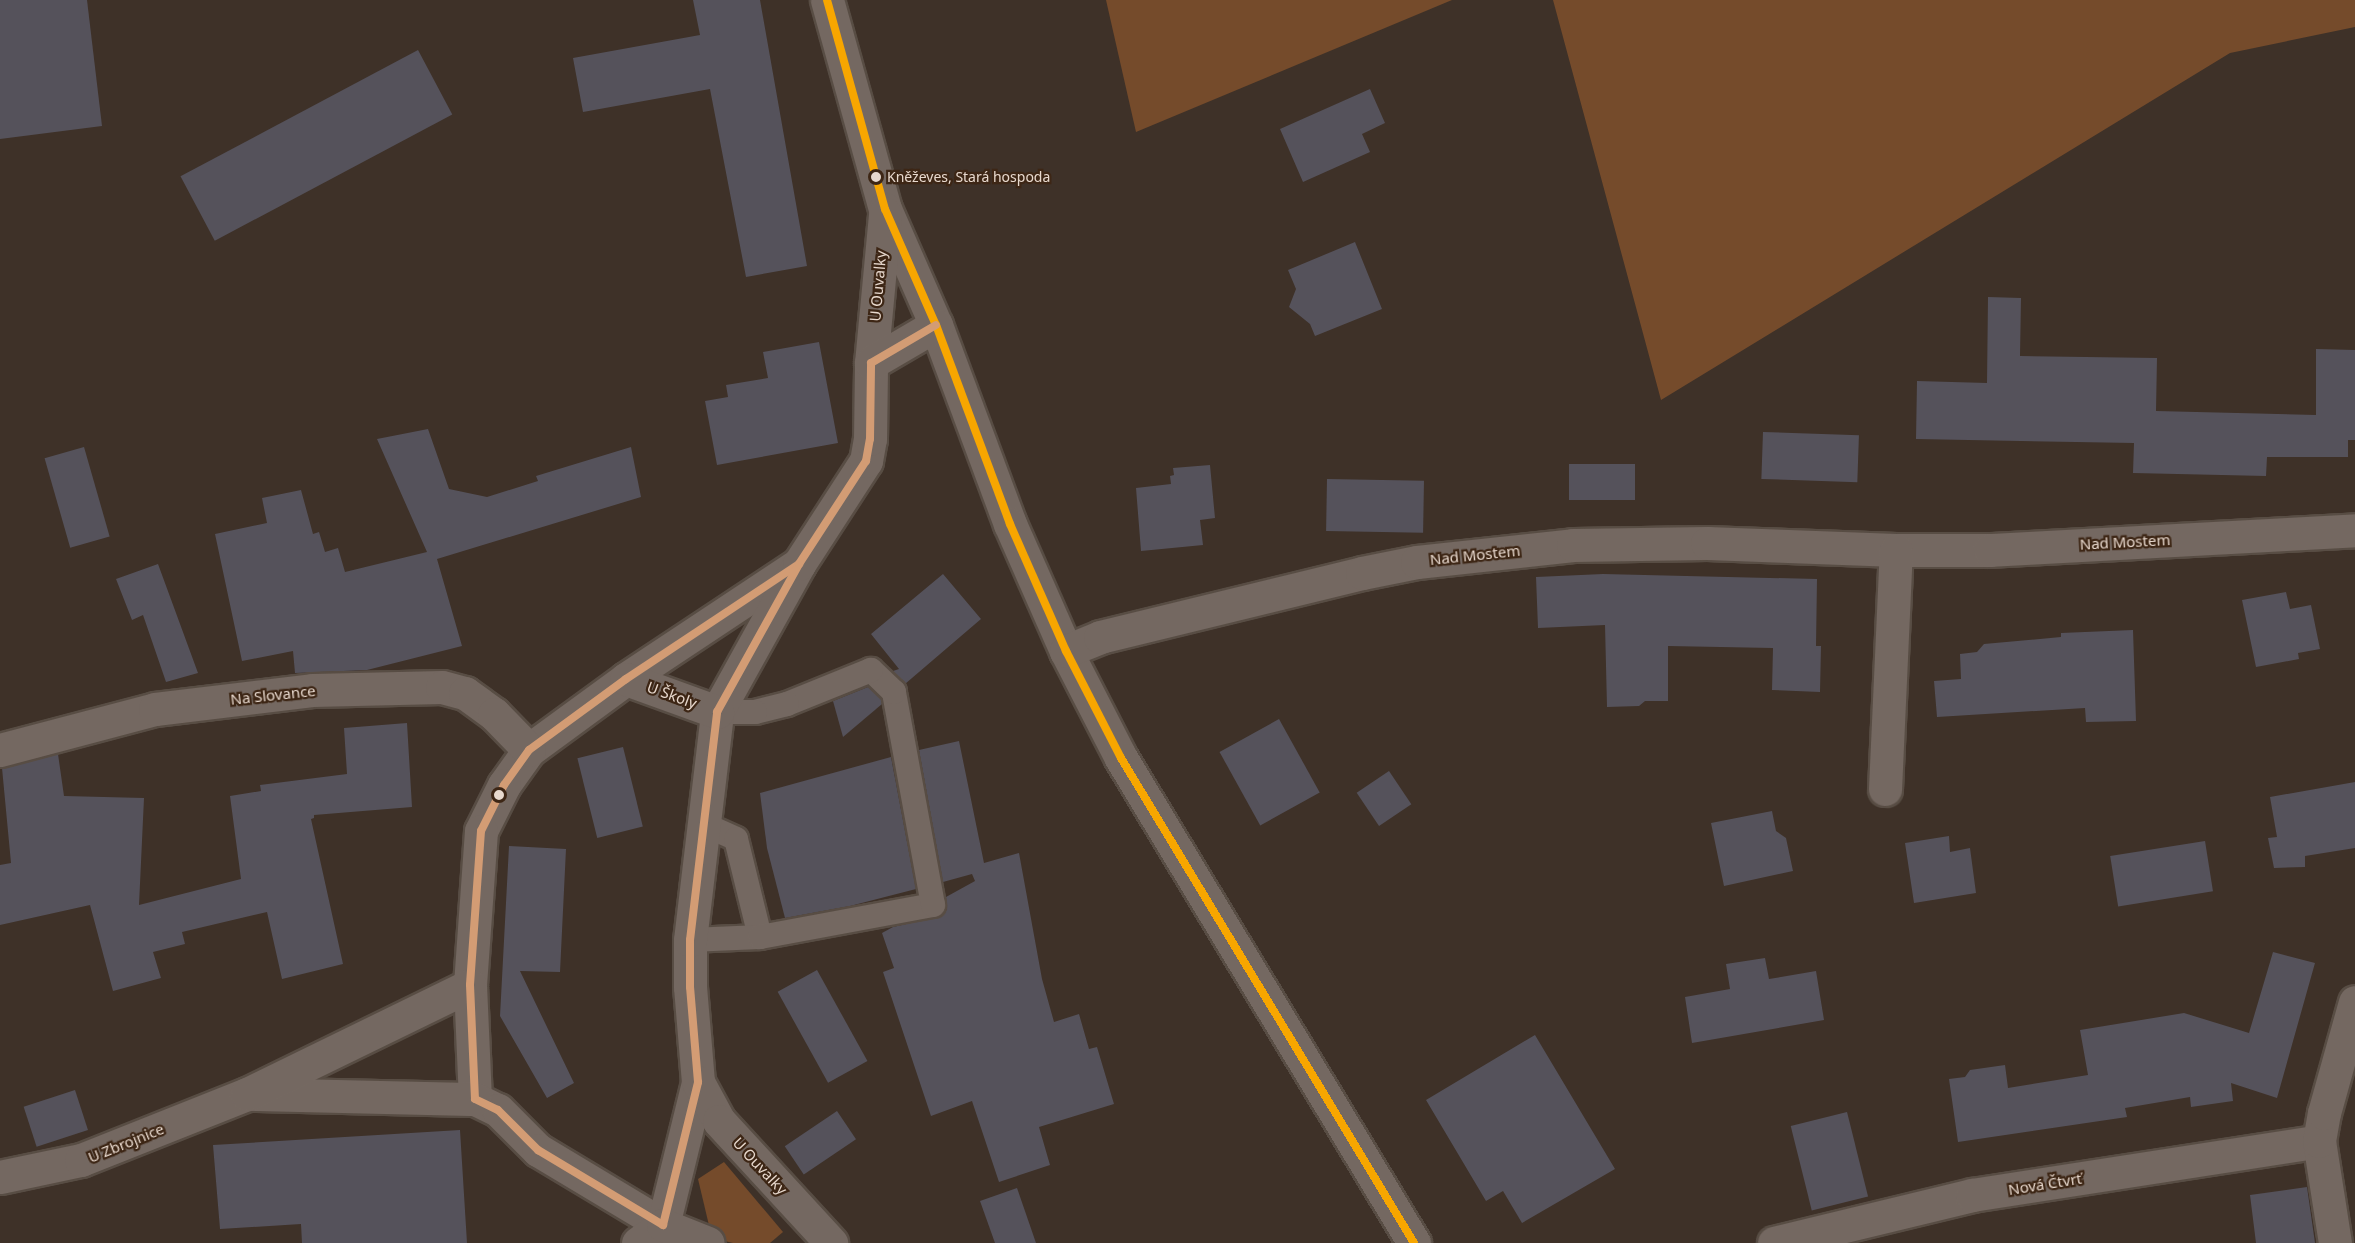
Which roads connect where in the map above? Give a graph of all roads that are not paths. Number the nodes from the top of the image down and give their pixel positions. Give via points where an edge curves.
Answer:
1 (827, 0) edge
2 (885, 209) junction
3 (936, 326) junction
4 (871, 363) junction
5 (2355, 530) edge
6 (1896, 550) junction
7 (800, 564) junction
8 (1066, 651) junction
9 (626, 679) junction
10 (717, 712) junction
11 (0, 750) edge
12 (529, 750) junction
13 (1885, 789) dead end
14 (703, 824) junction
15 (760, 937) junction
16 (690, 939) junction
17 (470, 985) junction
18 (2355, 1002) edge
19 (698, 1082) junction
20 (247, 1094) junction
21 (476, 1099) junction
22 (2319, 1141) junction
23 (0, 1177) edge
24 (651, 1234) edge
25 (708, 1243) edge
26 (831, 1243) edge
27 (1414, 1243) edge
28 (1774, 1243) edge
29 (2335, 1243) edge

1 - 2 street
2 - 3 street
2 - 4 street, U Ouvalky
3 - 4 street
3 - 8 street via 1010,525
4 - 7 street, U Ouvalky via 866,461
5 - 6 street, Nad Mostem via 1990,550
6 - 8 street, Nad Mostem via 1707,543 1574,545 1417,562 1100,637
6 - 13 street
7 - 9 street, U Školy
7 - 10 street, U Ouvalky
8 - 27 street via 1121,758
9 - 10 street, U Školy
9 - 12 street, U Školy
10 - 14 street, U Ouvalky
10 - 15 lane via 755,712 787,704 871,670 894,692 933,904
11 - 12 street, Na Slovance via 156,709 312,690 442,687 465,693
12 - 17 street, U Školy via 504,785 482,831
14 - 15 lane via 736,839
14 - 16 street, U Ouvalky
15 - 16 lane
16 - 19 street, U Ouvalky
17 - 20 street, U Zbrojnice
17 - 21 street, U Školy
18 - 22 street
19 - 24 street, U Ouvalky
19 - 26 street, U Ouvalky via 718,1121
20 - 21 street, U Zbrojnice
20 - 23 street, U Zbrojnice via 81,1160
21 - 24 street via 498,1110 538,1150
22 - 28 street, Nová Čtvrť via 1972,1195
22 - 29 street
24 - 25 street

